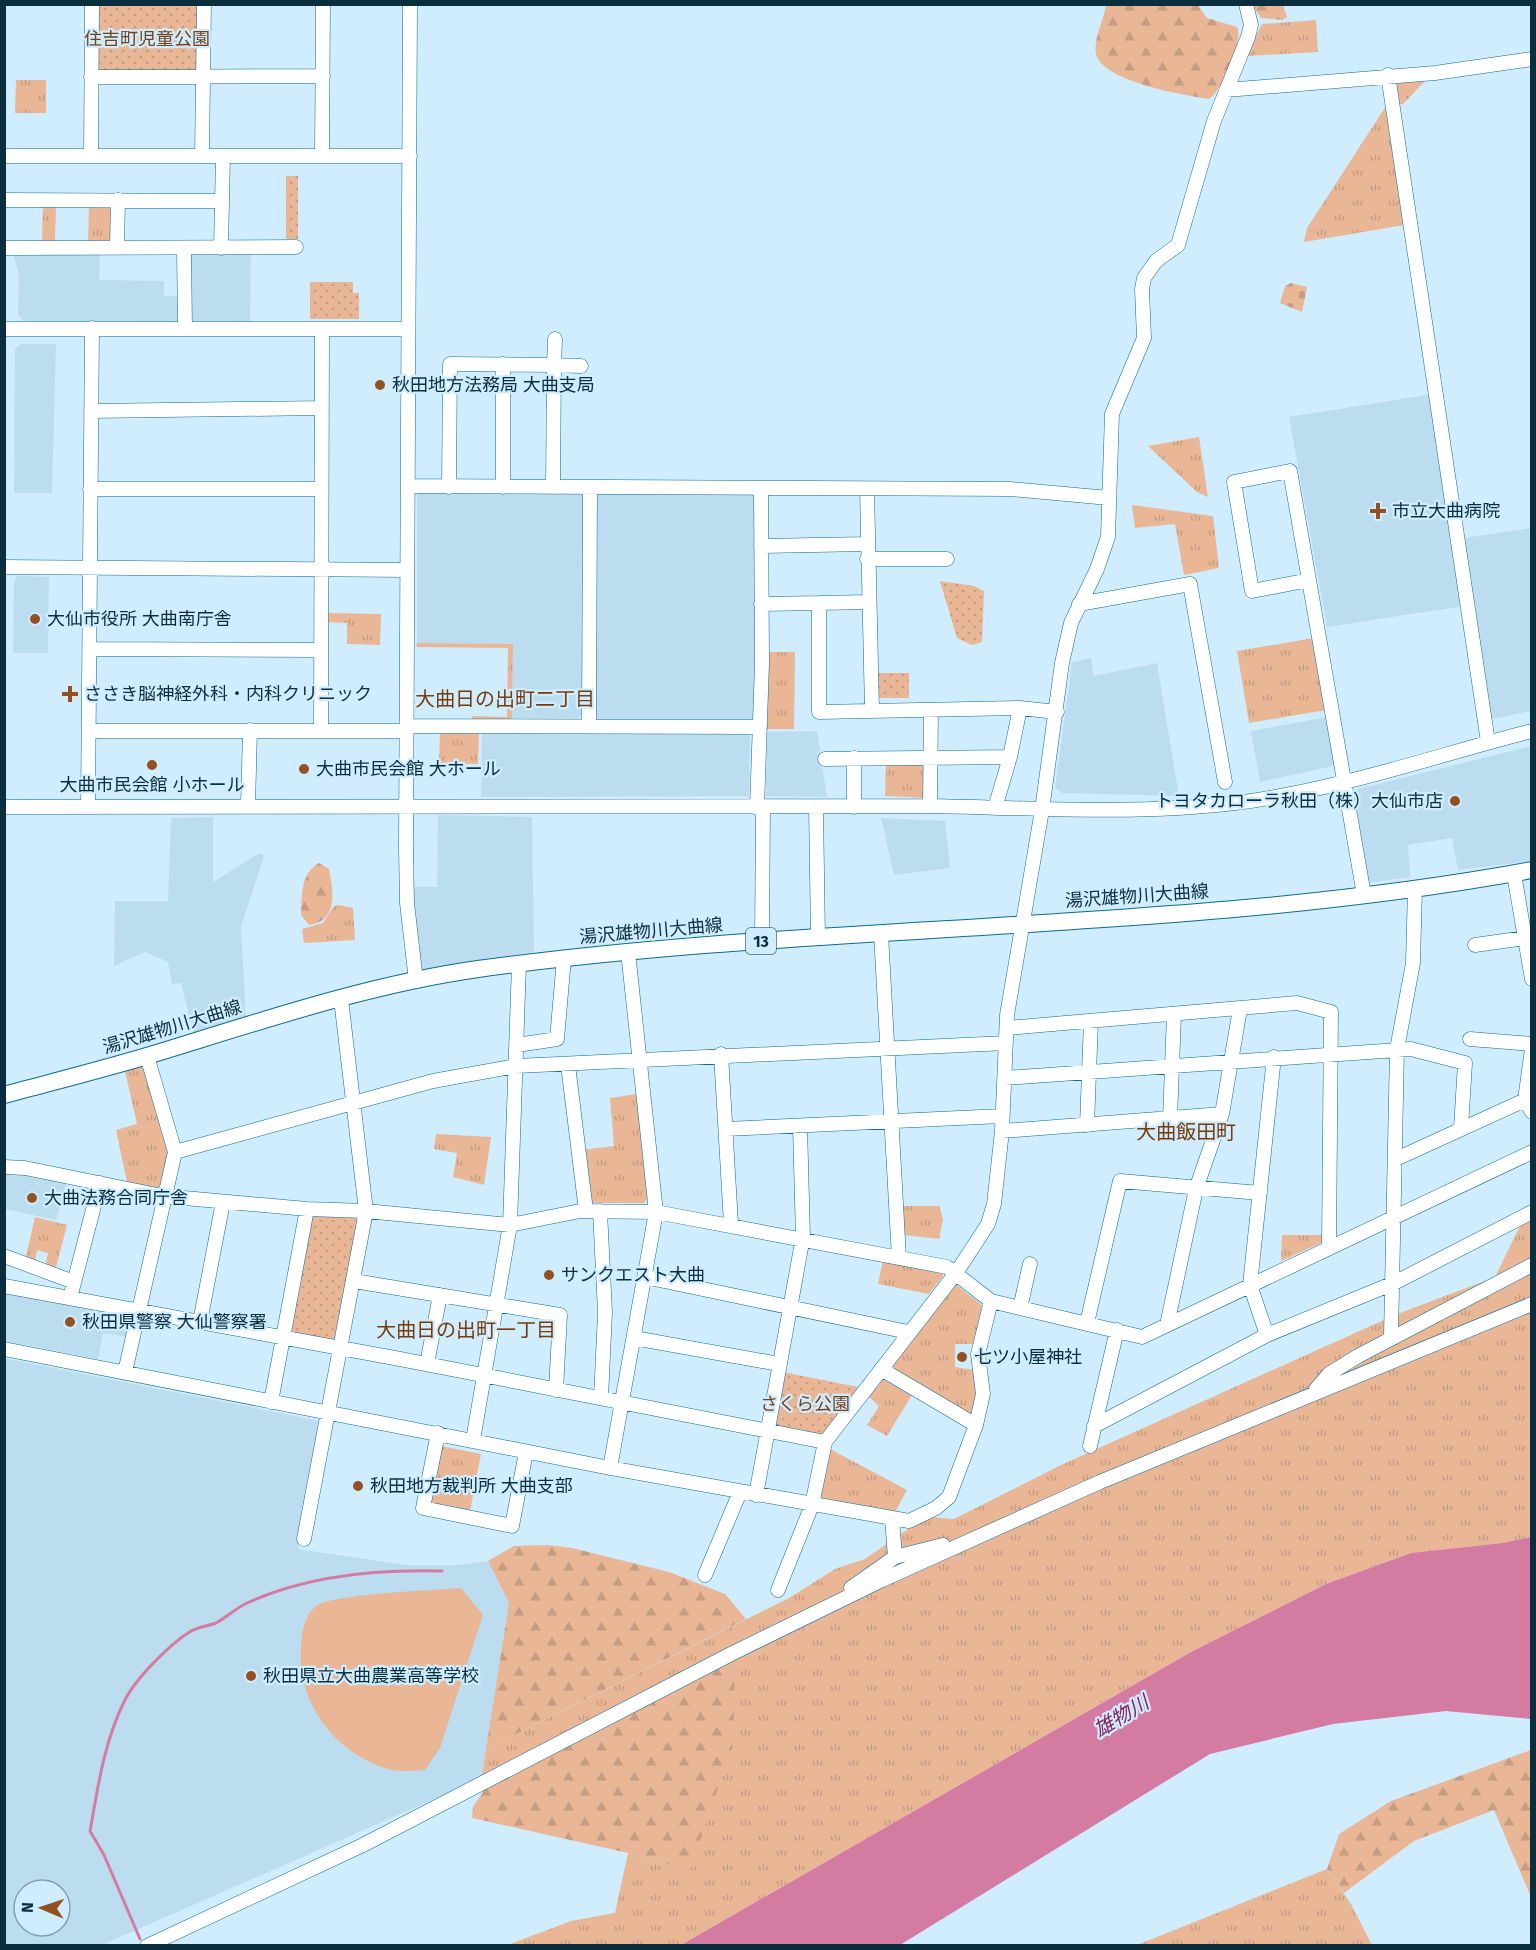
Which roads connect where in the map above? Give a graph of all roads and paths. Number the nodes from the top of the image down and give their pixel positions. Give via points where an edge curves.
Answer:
1 (92, 4) edge
2 (204, 4) edge
3 (324, 4) edge
4 (410, 4) edge
5 (1246, 4) edge
6 (1532, 59) edge
7 (1388, 75) junction
8 (202, 76) junction
9 (323, 76) junction
10 (91, 77) junction
11 (1226, 90) junction
12 (4, 156) edge
13 (91, 156) junction
14 (202, 156) junction
15 (222, 156) junction
16 (322, 156) junction
17 (410, 156) junction
18 (4, 200) edge
19 (118, 200) junction
20 (222, 201) junction
21 (117, 247) junction
22 (296, 247) dead end
23 (4, 248) edge
24 (184, 248) junction
25 (221, 248) junction
26 (92, 328) junction
27 (185, 328) junction
28 (4, 329) edge
29 (322, 329) junction
30 (408, 329) junction
31 (555, 339) dead end
32 (503, 364) junction
33 (554, 365) junction
34 (581, 366) dead end
35 (322, 408) junction
36 (91, 411) junction
37 (408, 486) junction
38 (503, 486) junction
39 (449, 487) junction
40 (553, 487) junction
41 (590, 488) junction
42 (90, 489) junction
43 (321, 489) junction
44 (761, 489) junction
45 (867, 489) junction
46 (1109, 498) junction
47 (867, 544) junction
48 (761, 546) junction
49 (867, 559) junction
50 (947, 559) dead end
51 (4, 567) edge
52 (90, 567) junction
53 (321, 569) junction
54 (407, 570) junction
55 (1309, 580) junction
56 (868, 602) junction
57 (761, 603) junction
58 (819, 603) junction
59 (1079, 604) junction
60 (90, 649) junction
61 (321, 650) junction
62 (1020, 708) junction
63 (872, 710) junction
64 (931, 710) junction
65 (1057, 712) junction
66 (589, 725) junction
67 (760, 727) junction
68 (407, 728) junction
69 (250, 730) junction
70 (89, 731) junction
71 (321, 731) junction
72 (1532, 731) edge
73 (1488, 742) junction
74 (1010, 757) junction
75 (854, 758) junction
76 (932, 758) junction
77 (825, 759) dead end
78 (1345, 781) junction
79 (1225, 782) dead end
80 (88, 806) junction
81 (930, 806) junction
82 (4, 807) edge
83 (248, 807) junction
84 (816, 807) junction
85 (854, 807) junction
86 (406, 808) junction
87 (760, 808) junction
88 (995, 808) junction
89 (1041, 810) junction
90 (1532, 870) edge
91 (1514, 874) junction
92 (1415, 888) junction
93 (1364, 895) junction
94 (1021, 923) junction
95 (881, 934) junction
96 (1528, 937) edge
97 (818, 938) junction
98 (762, 941) junction
99 (1475, 945) dead end
100 (628, 952) junction
101 (564, 958) junction
102 (519, 964) junction
103 (1532, 979) edge
104 (416, 981) junction
105 (341, 999) junction
106 (1240, 1009) junction
107 (1174, 1015) junction
108 (1091, 1021) junction
109 (1006, 1036) junction
110 (1470, 1039) dead end
111 (1532, 1044) edge
112 (517, 1045) junction
113 (888, 1047) junction
114 (1397, 1049) junction
115 (1532, 1049) edge
116 (1331, 1053) junction
117 (721, 1054) junction
118 (147, 1056) junction
119 (1274, 1057) junction
120 (639, 1058) junction
121 (1231, 1061) junction
122 (516, 1065) junction
123 (568, 1065) junction
124 (1173, 1066) junction
125 (1089, 1072) junction
126 (1005, 1078) junction
127 (1529, 1085) edge
128 (4, 1095) edge
129 (352, 1102) junction
130 (1528, 1106) edge
131 (1222, 1114) junction
132 (1170, 1119) junction
133 (891, 1122) junction
134 (1002, 1124) junction
135 (1087, 1125) junction
136 (800, 1126) junction
137 (1461, 1128) junction
138 (726, 1129) junction
139 (175, 1152) junction
140 (1532, 1152) edge
141 (1396, 1159) junction
142 (4, 1167) edge
143 (100, 1183) junction
144 (1196, 1189) junction
145 (1260, 1193) junction
146 (162, 1196) junction
147 (223, 1202) junction
148 (308, 1209) junction
149 (366, 1211) junction
150 (586, 1211) junction
151 (600, 1211) junction
152 (656, 1212) junction
153 (1532, 1212) edge
154 (1394, 1217) junction
155 (731, 1224) junction
156 (510, 1225) junction
157 (803, 1238) junction
158 (1329, 1248) junction
159 (4, 1256) edge
160 (899, 1258) junction
161 (1030, 1264) dead end
162 (1532, 1265) edge
163 (956, 1273) junction
164 (645, 1277) junction
165 (354, 1281) junction
166 (74, 1282) junction
167 (1394, 1283) junction
168 (1250, 1285) junction
169 (4, 1286) edge
170 (440, 1294) junction
171 (70, 1298) junction
172 (991, 1301) junction
173 (495, 1303) junction
174 (1532, 1304) edge
175 (791, 1307) junction
176 (1020, 1308) junction
177 (138, 1310) junction
178 (200, 1322) junction
179 (1087, 1323) junction
180 (1167, 1325) junction
181 (1117, 1330) junction
182 (909, 1332) junction
183 (1267, 1335) junction
184 (1391, 1336) junction
185 (283, 1337) junction
186 (634, 1338) junction
187 (1432, 1343) junction
188 (340, 1348) junction
189 (4, 1349) edge
190 (427, 1364) junction
191 (779, 1364) junction
192 (881, 1369) junction
193 (124, 1372) junction
194 (483, 1375) junction
195 (556, 1390) junction
196 (1314, 1392) junction
197 (601, 1398) junction
198 (271, 1402) junction
199 (623, 1403) junction
200 (326, 1412) junction
201 (976, 1425) junction
202 (1094, 1426) junction
203 (767, 1431) junction
204 (438, 1433) junction
205 (473, 1440) junction
206 (825, 1442) junction
207 (1090, 1446) dead end
208 (526, 1452) junction
209 (610, 1468) junction
210 (740, 1492) junction
211 (756, 1495) junction
212 (812, 1505) junction
213 (892, 1519) junction
214 (304, 1539) dead end
215 (960, 1544) junction
216 (895, 1557) junction
217 (705, 1575) dead end
218 (778, 1590) dead end
219 (823, 1609) junction
220 (147, 1946) edge

1 - 10 street
2 - 8 street
3 - 9 street
4 - 17 street
5 - 11 street via 1251,25
6 - 7 street via 1435,73
7 - 11 street
7 - 73 street
8 - 9 street
8 - 10 street
8 - 14 street
9 - 16 street
10 - 13 street
11 - 46 street via 1178,245 1156,261 1144,278 1144,338 1118,396 1110,429
12 - 13 street
13 - 14 street
14 - 15 street
15 - 16 street
15 - 20 street
16 - 17 street
17 - 30 street
18 - 19 street
19 - 20 street
19 - 21 street
20 - 25 street
21 - 23 street
21 - 24 street
22 - 25 street
24 - 25 street
24 - 27 street
26 - 27 street
26 - 28 street
26 - 36 street
27 - 29 street
29 - 30 street
29 - 35 street
30 - 37 street
31 - 33 street
32 - 33 street
32 - 38 street
32 - 39 street via 450,364
33 - 34 street
33 - 40 street
35 - 36 street
35 - 43 street
36 - 42 street
37 - 39 street
37 - 54 street
38 - 39 street
38 - 40 street
40 - 41 street
41 - 44 street
41 - 66 street
42 - 43 street
42 - 52 street
43 - 53 street
44 - 45 street
44 - 48 street
45 - 46 street via 1010,489
45 - 47 street
46 - 59 street via 1108,537 1103,555
47 - 48 street
47 - 49 street
48 - 57 street
49 - 50 street
49 - 56 street
51 - 52 street
52 - 53 street
52 - 60 street
53 - 54 street
53 - 61 street
54 - 68 street
55 - 55 street via 1290,471 1234,482 1252,591
55 - 78 street
56 - 58 street
56 - 63 street
57 - 58 street
57 - 67 street
58 - 63 street via 819,712
59 - 65 street via 1066,641
59 - 79 street via 1190,584
60 - 61 street
60 - 70 street
61 - 71 street
62 - 64 street
62 - 65 street
62 - 74 street
63 - 64 street
64 - 76 street
65 - 89 street
66 - 67 street
66 - 68 street
67 - 87 street
68 - 71 street
68 - 86 street
69 - 70 street
69 - 71 street
69 - 83 street
70 - 80 street
72 - 73 street
73 - 78 street
74 - 76 street
74 - 88 street
75 - 76 street
75 - 77 street
75 - 85 street
76 - 81 street
78 - 89 street via 1271,798 1206,806
78 - 93 street
80 - 82 street
80 - 83 street
81 - 85 street
81 - 88 street
83 - 86 street
84 - 85 street
84 - 87 street
84 - 97 street
86 - 87 street
86 - 104 street via 407,903
87 - 98 street
88 - 89 street
89 - 94 street
90 - 91 main road, 湯沢雄物川大曲線 / 13
91 - 92 main road, 湯沢雄物川大曲線 / 13
91 - 96 street
92 - 93 main road, 湯沢雄物川大曲線 / 13
92 - 114 street via 1413,963
93 - 94 main road, 湯沢雄物川大曲線 / 13
94 - 95 main road, 湯沢雄物川大曲線 / 13
94 - 109 street
95 - 97 main road, 湯沢雄物川大曲線 / 13
95 - 113 street
96 - 99 street
96 - 103 street
97 - 98 main road, 湯沢雄物川大曲線 / 13
98 - 100 main road, 湯沢雄物川大曲線 / 13
100 - 101 main road, 湯沢雄物川大曲線 / 13
100 - 120 street
101 - 102 main road, 湯沢雄物川大曲線 / 13
101 - 112 street via 558,1039
102 - 104 main road, 湯沢雄物川大曲線 / 13
102 - 112 street
104 - 105 main road, 湯沢雄物川大曲線 / 13
105 - 118 main road, 湯沢雄物川大曲線 / 13
105 - 129 street
106 - 107 street
106 - 116 street via 1297,1004 1330,1012
106 - 121 street
107 - 108 street
107 - 124 street
108 - 109 street
108 - 125 street
109 - 113 street
109 - 126 street
110 - 111 street
112 - 122 street
113 - 117 street
113 - 133 street
114 - 116 street
114 - 137 street via 1465,1063
114 - 141 street
115 - 127 street
116 - 119 street
116 - 158 street
117 - 120 street
117 - 138 street
118 - 128 main road, 湯沢雄物川大曲線 / 13
118 - 139 street
119 - 121 street
119 - 145 street
120 - 123 street
120 - 152 street
121 - 124 street
121 - 131 street
122 - 123 street
122 - 129 street
122 - 156 street
123 - 150 street
124 - 125 street
124 - 132 street
125 - 126 street
125 - 135 street
126 - 134 street
127 - 130 street
129 - 139 street
129 - 149 street
130 - 137 street
131 - 132 street
131 - 144 street
132 - 135 street
133 - 134 street
133 - 136 street
133 - 160 street
134 - 135 street
134 - 163 street via 994,1204 988,1224
136 - 138 street
136 - 157 street
137 - 141 street
138 - 155 street
139 - 146 street
140 - 154 street
141 - 154 street
142 - 143 street via 25,1167
143 - 146 street
143 - 166 street
144 - 145 street
144 - 179 street via 1120,1181
144 - 180 street
145 - 168 street
146 - 147 street
146 - 177 street
147 - 148 street
147 - 178 street
148 - 149 street
148 - 185 street
149 - 156 street
149 - 165 street
150 - 151 street
150 - 156 street
151 - 152 street
151 - 197 street via 605,1312
152 - 155 street
152 - 164 street
153 - 167 street
154 - 158 street
154 - 167 street
155 - 157 street
156 - 173 street
157 - 160 street
157 - 175 street
158 - 168 street
159 - 166 street
160 - 163 street via 947,1267
161 - 176 street
162 - 184 street
163 - 172 street
163 - 182 street
164 - 175 street
164 - 186 street
165 - 170 street
165 - 188 street
166 - 171 street
167 - 183 street
167 - 184 street
168 - 180 street
168 - 183 street
169 - 171 street
170 - 173 street
170 - 190 street
171 - 177 street
172 - 176 street
172 - 201 street via 978,1354 983,1394
173 - 194 street
173 - 195 street via 560,1315
174 - 187 street
175 - 182 street
175 - 191 street
176 - 179 street
177 - 178 street
177 - 193 street
178 - 185 street
179 - 181 street
180 - 181 street via 1142,1337
181 - 202 street
182 - 192 street
183 - 202 street
184 - 187 street
184 - 196 street via 1329,1374
185 - 188 street
185 - 198 street
186 - 191 street
186 - 199 street
187 - 196 street
188 - 190 street
188 - 200 street
189 - 193 street
190 - 194 street
191 - 203 street
192 - 201 street
192 - 206 street
193 - 198 street
194 - 195 street
194 - 205 street
195 - 197 street
196 - 215 street
197 - 199 street
198 - 200 street
199 - 203 street
199 - 209 street
200 - 204 street
200 - 214 street
201 - 213 street via 949,1497 909,1521
202 - 207 street
203 - 206 street
203 - 211 street
204 - 205 street
204 - 208 street via 423,1508 512,1526
205 - 208 street
206 - 212 street
208 - 209 street
209 - 210 street
210 - 211 street
210 - 217 street
211 - 212 street
212 - 213 street
212 - 218 street
213 - 216 street
215 - 216 street
215 - 219 street
216 - 219 street
219 - 220 street via 363,1845

